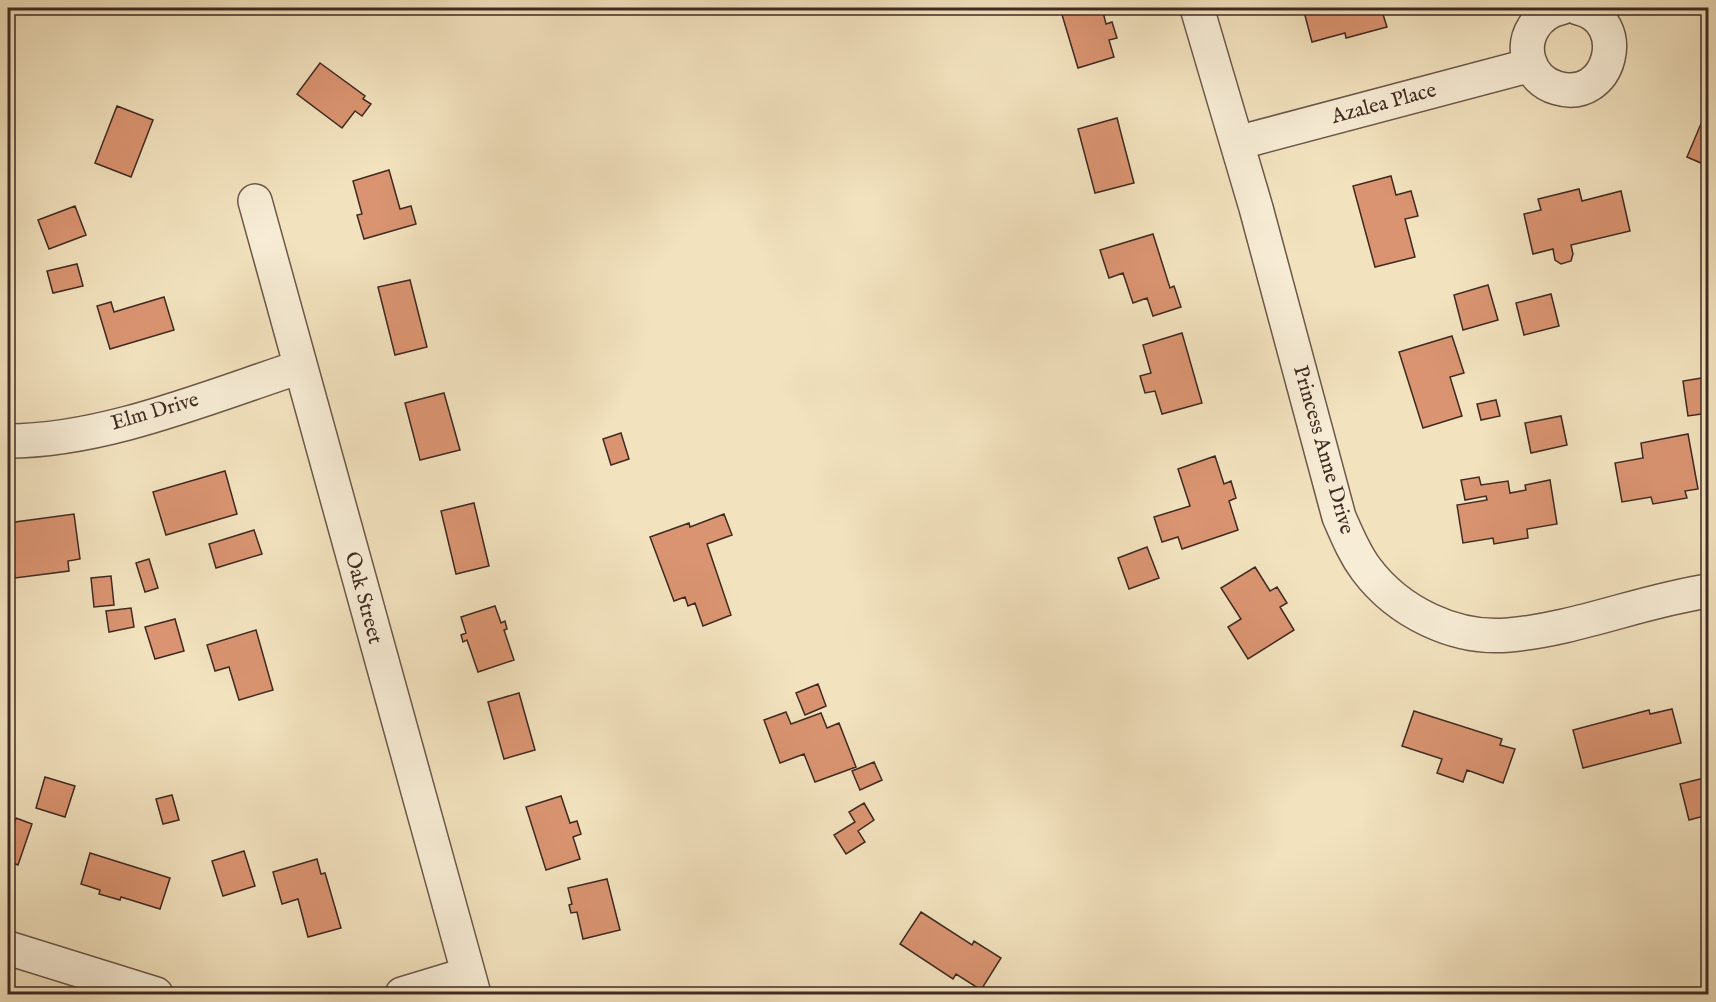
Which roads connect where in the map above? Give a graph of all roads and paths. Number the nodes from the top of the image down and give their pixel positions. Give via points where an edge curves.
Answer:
1 (1197, 8) edge
2 (1561, 8) edge
3 (1578, 8) edge
4 (1531, 65) junction
5 (1237, 143) junction
6 (255, 201) dead end
7 (300, 368) junction
8 (8, 441) edge
9 (1708, 591) edge
10 (8, 948) edge
11 (471, 984) edge
12 (156, 994) edge
13 (402, 994) edge

1 - 5 street, Princess Anne Drive
2 - 4 street via 1542,16 1533,26 1527,52
3 - 4 street via 1593,14 1609,35 1611,49 1602,75 1591,84 1563,90 1544,82
4 - 5 street, Azalea Place
5 - 9 street, Princess Anne Drive via 1339,517 1352,548 1390,594 1446,628 1508,635
6 - 7 street, Oak Street
7 - 8 street, Elm Drive via 136,420 72,435
7 - 11 street, Oak Street
10 - 12 street
11 - 13 street

